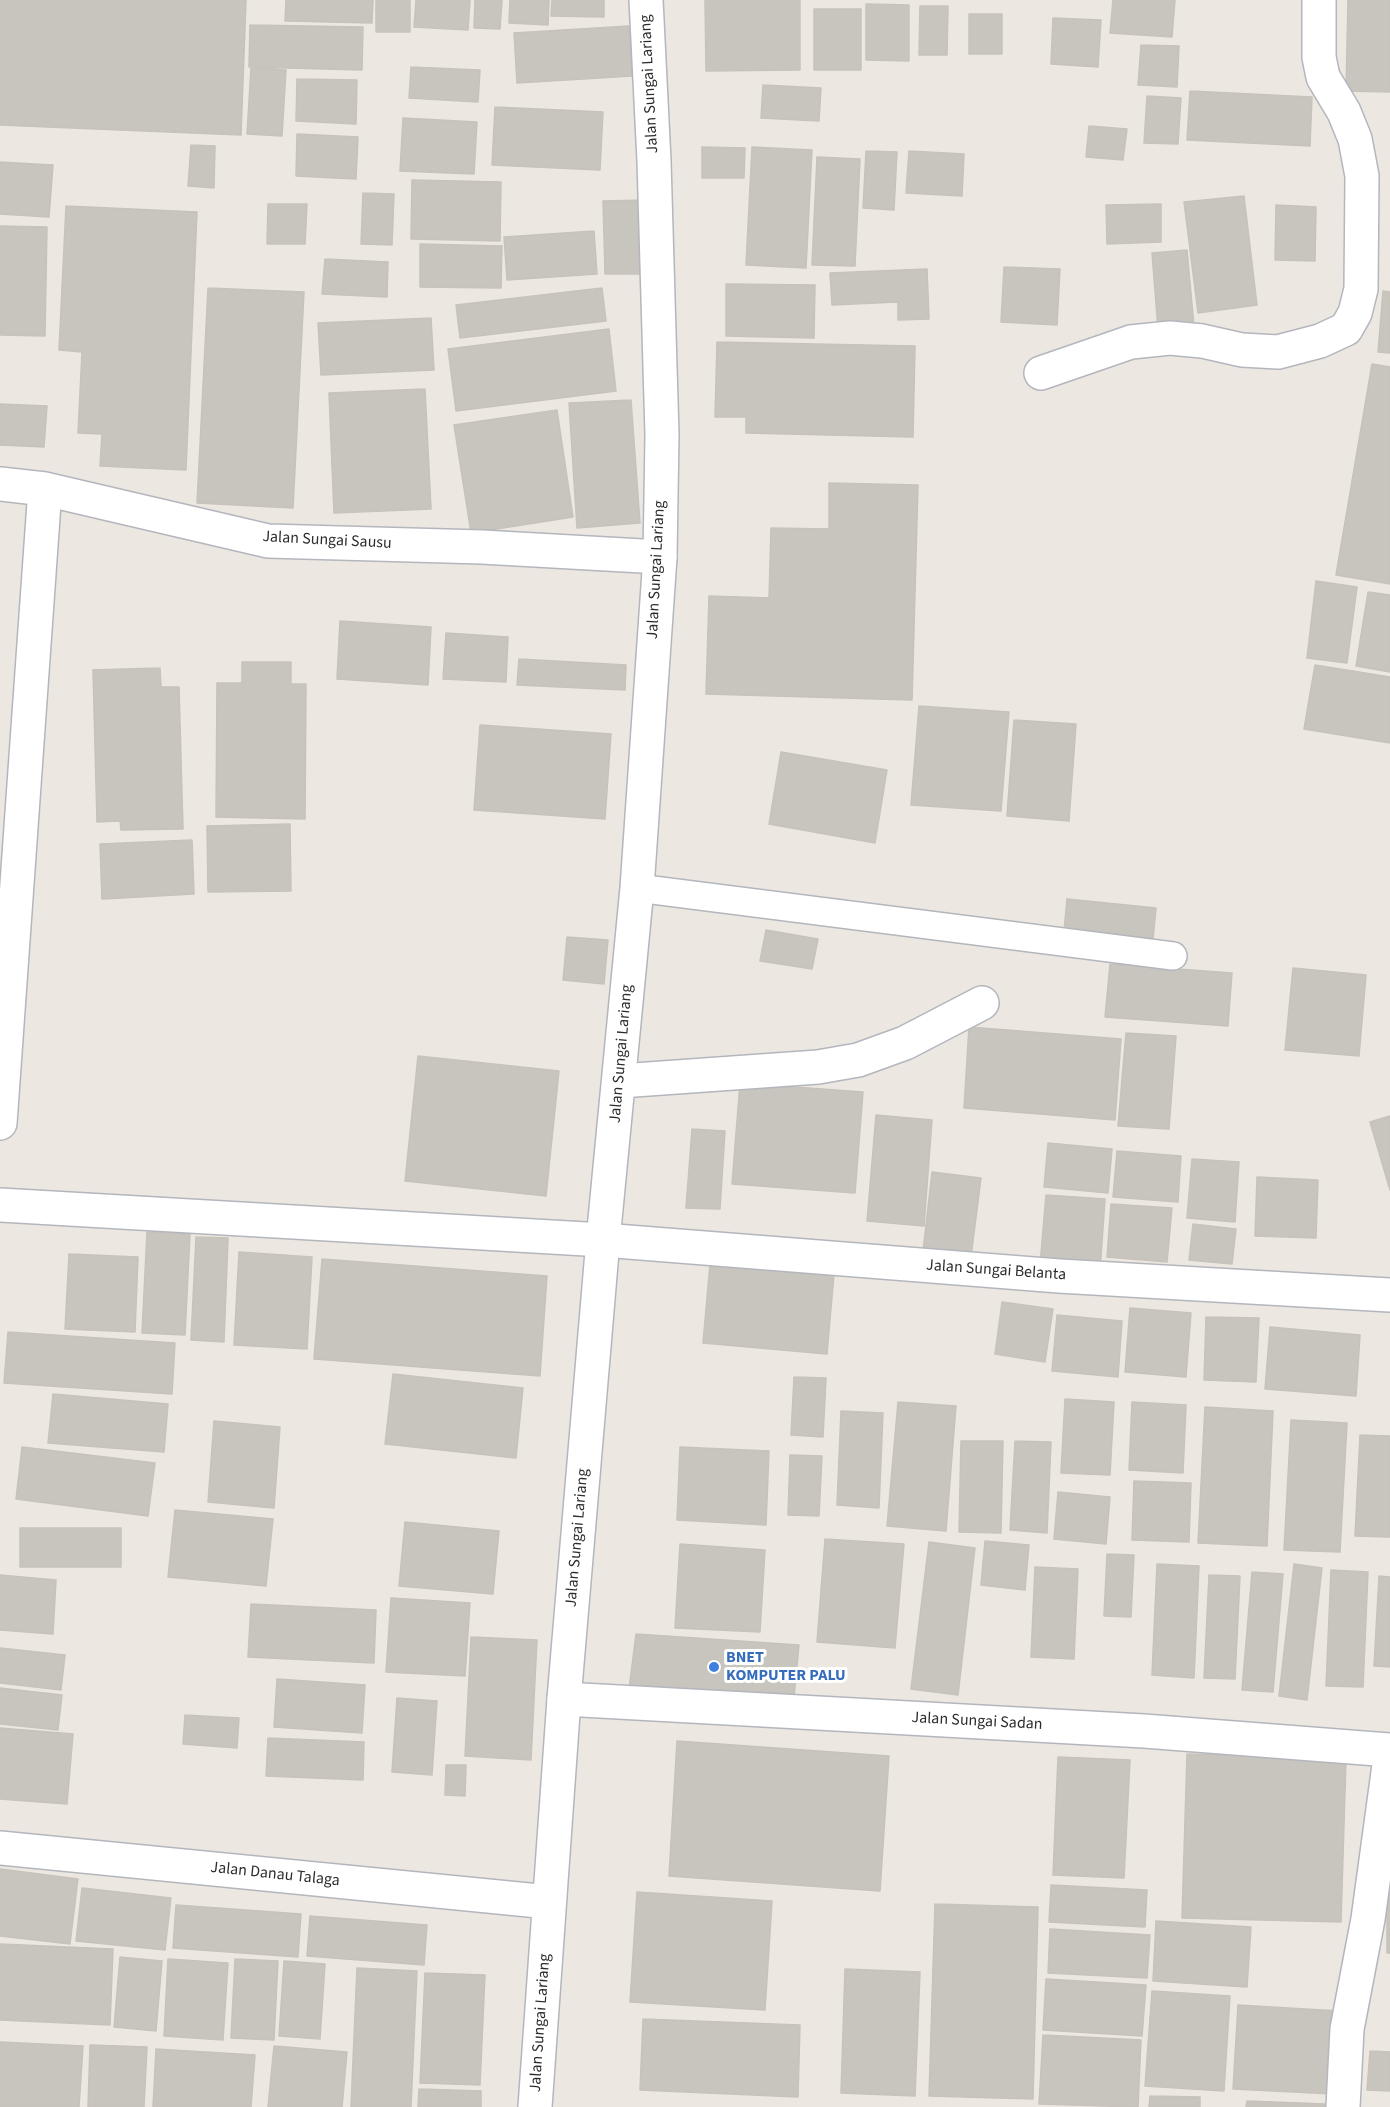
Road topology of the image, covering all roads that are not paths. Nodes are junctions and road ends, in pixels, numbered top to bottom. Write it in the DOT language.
graph roads {
  1 [pos="646,0"];
  2 [pos="1319,0"];
  3 [pos="1041,373"];
  4 [pos="0,484"];
  5 [pos="45,489"];
  6 [pos="660,557"];
  7 [pos="638,888"];
  8 [pos="1173,956"];
  9 [pos="982,1003"];
  10 [pos="620,1081"];
  11 [pos="0,1123"];
  12 [pos="0,1205"];
  13 [pos="603,1240"];
  14 [pos="1390,1295"];
  15 [pos="564,1699"];
  16 [pos="1390,1750"];
  17 [pos="1390,1758"];
  18 [pos="0,1848"];
  19 [pos="549,1902"];
  20 [pos="535,2107"];
  21 [pos="1343,2107"];
  1 -- 6 [label="street, Jalan Sungai Lariang"];
  2 -- 3 [label="street"];
  4 -- 5 [label="street, Jalan Sungai Sausu"];
  5 -- 6 [label="street, Jalan Sungai Sausu"];
  5 -- 11 [label="street"];
  6 -- 7 [label="street, Jalan Sungai Lariang"];
  7 -- 8 [label="lane"];
  7 -- 10 [label="street, Jalan Sungai Lariang"];
  9 -- 10 [label="street"];
  10 -- 13 [label="street, Jalan Sungai Lariang"];
  12 -- 13 [label="street, Jalan Sungai Belanta"];
  13 -- 14 [label="street, Jalan Sungai Belanta"];
  13 -- 15 [label="street, Jalan Sungai Lariang"];
  15 -- 16 [label="street, Jalan Sungai Sadan"];
  15 -- 19 [label="street, Jalan Sungai Lariang"];
  17 -- 21 [label="street"];
  18 -- 19 [label="street, Jalan Danau Talaga"];
  19 -- 20 [label="street, Jalan Sungai Lariang"];
}
